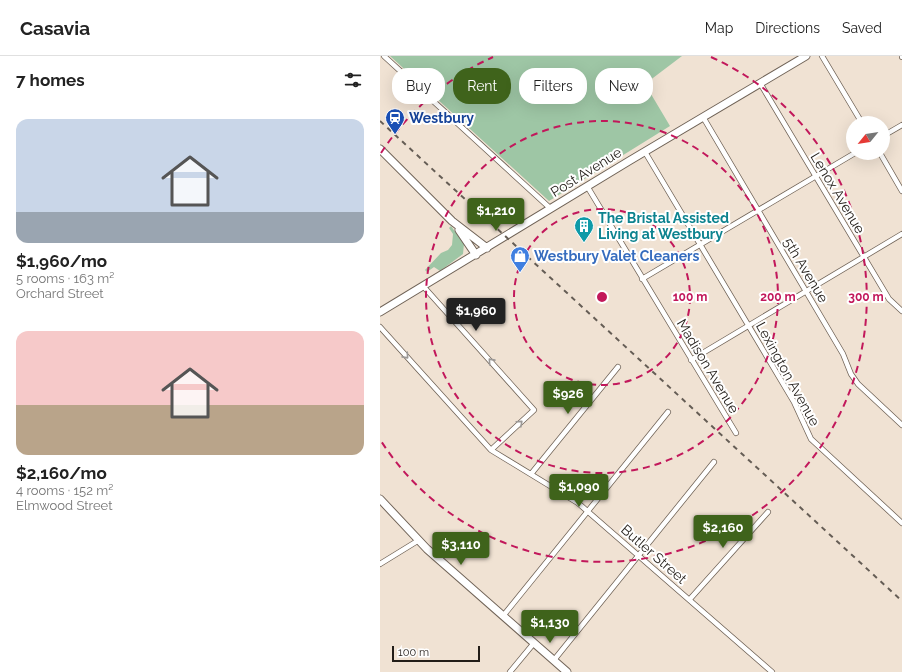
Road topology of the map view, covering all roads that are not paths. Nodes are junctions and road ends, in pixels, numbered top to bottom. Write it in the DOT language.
graph roads {
  1 [pos="384,56"];
  2 [pos="806,56"];
  3 [pos="822,56"];
  4 [pos="760,83"];
  5 [pos="858,116"];
  6 [pos="703,117"];
  7 [pos="902,125"];
  8 [pos="890,132"];
  9 [pos="380,149"];
  10 [pos="645,152"];
  11 [pos="846,159"];
  12 [pos="884,160"];
  13 [pos="816,177"];
  14 [pos="587,186"];
  15 [pos="902,191"];
  16 [pos="551,209"];
  17 [pos="758,211"];
  18 [pos="452,221"];
  19 [pos="902,234"];
  20 [pos="700,245"];
  21 [pos="487,248"];
  22 [pos="476,255"];
  23 [pos="863,257"];
  24 [pos="642,279"];
  25 [pos="423,286"];
  26 [pos="806,291"];
  27 [pos="380,312"];
  28 [pos="902,312"];
  29 [pos="748,326"];
  30 [pos="380,327"];
  31 [pos="691,360"];
  32 [pos="618,367"];
  33 [pos="668,412"];
  34 [pos="902,425"];
  35 [pos="736,433"];
  36 [pos="491,450"];
  37 [pos="714,462"];
  38 [pos="531,474"];
  39 [pos="380,499"];
  40 [pos="588,511"];
  41 [pos="768,512"];
  42 [pos="902,523"];
  43 [pos="419,540"];
  44 [pos="638,555"];
  45 [pos="380,563"];
  46 [pos="690,600"];
  47 [pos="503,616"];
  48 [pos="534,643"];
  49 [pos="554,660"];
  50 [pos="510,672"];
  51 [pos="567,672"];
  52 [pos="772,672"];
  1 -- 16 [label="street"];
  2 -- 4 [label="main road, Post Avenue"];
  3 -- 5 [label="street"];
  4 -- 6 [label="main road, Post Avenue"];
  4 -- 13 [label="street, Lenox Avenue"];
  6 -- 10 [label="main road, Post Avenue"];
  6 -- 17 [label="street, 5th Avenue"];
  7 -- 8 [label="street"];
  9 -- 18 [label="main road"];
  10 -- 14 [label="main road, Post Avenue"];
  10 -- 20 [label="street, Lexington Avenue"];
  11 -- 13 [label="street"];
  12 -- 15 [label="street"];
  13 -- 17 [label="street"];
  13 -- 23 [label="street, Lenox Avenue"];
  14 -- 16 [label="main road, Post Avenue"];
  14 -- 24 [label="street, Madison Avenue"];
  16 -- 21 [label="main road, Post Avenue"];
  17 -- 20 [label="street"];
  17 -- 26 [label="street, 5th Avenue"];
  18 -- 21 [label="main road"];
  18 -- 22 [label="main road"];
  19 -- 23 [label="street"];
  20 -- 24 [label="street"];
  20 -- 29 [label="street, Lexington Avenue"];
  21 -- 22 [label="main road, Post Avenue"];
  22 -- 25 [label="main road, Post Avenue"];
  23 -- 26 [label="street"];
  23 -- 28 [label="street, Lenox Avenue"];
  24 -- 31 [label="street, Madison Avenue"];
  25 -- 27 [label="main road, Post Avenue"];
  36 -- 25 [label="street, one-way"];
  26 -- 29 [label="street"];
  26 -- 34 [label="street, 5th Avenue"];
  29 -- 31 [label="street"];
  29 -- 42 [label="street, Lexington Avenue"];
  30 -- 36 [label="street, Butler Street, one-way"];
  31 -- 35 [label="street, Madison Avenue"];
  32 -- 38 [label="street"];
  33 -- 40 [label="street"];
  36 -- 38 [label="street, Butler Street"];
  37 -- 44 [label="street"];
  38 -- 40 [label="street, Butler Street"];
  39 -- 43 [label="main road"];
  40 -- 44 [label="street, Butler Street"];
  40 -- 47 [label="street"];
  41 -- 46 [label="street"];
  43 -- 45 [label="street"];
  43 -- 47 [label="main road"];
  44 -- 46 [label="street, Butler Street"];
  44 -- 49 [label="street"];
  46 -- 52 [label="street, Butler Street"];
  47 -- 48 [label="main road"];
  48 -- 49 [label="main road"];
  48 -- 50 [label="street"];
  49 -- 51 [label="main road"];
}
